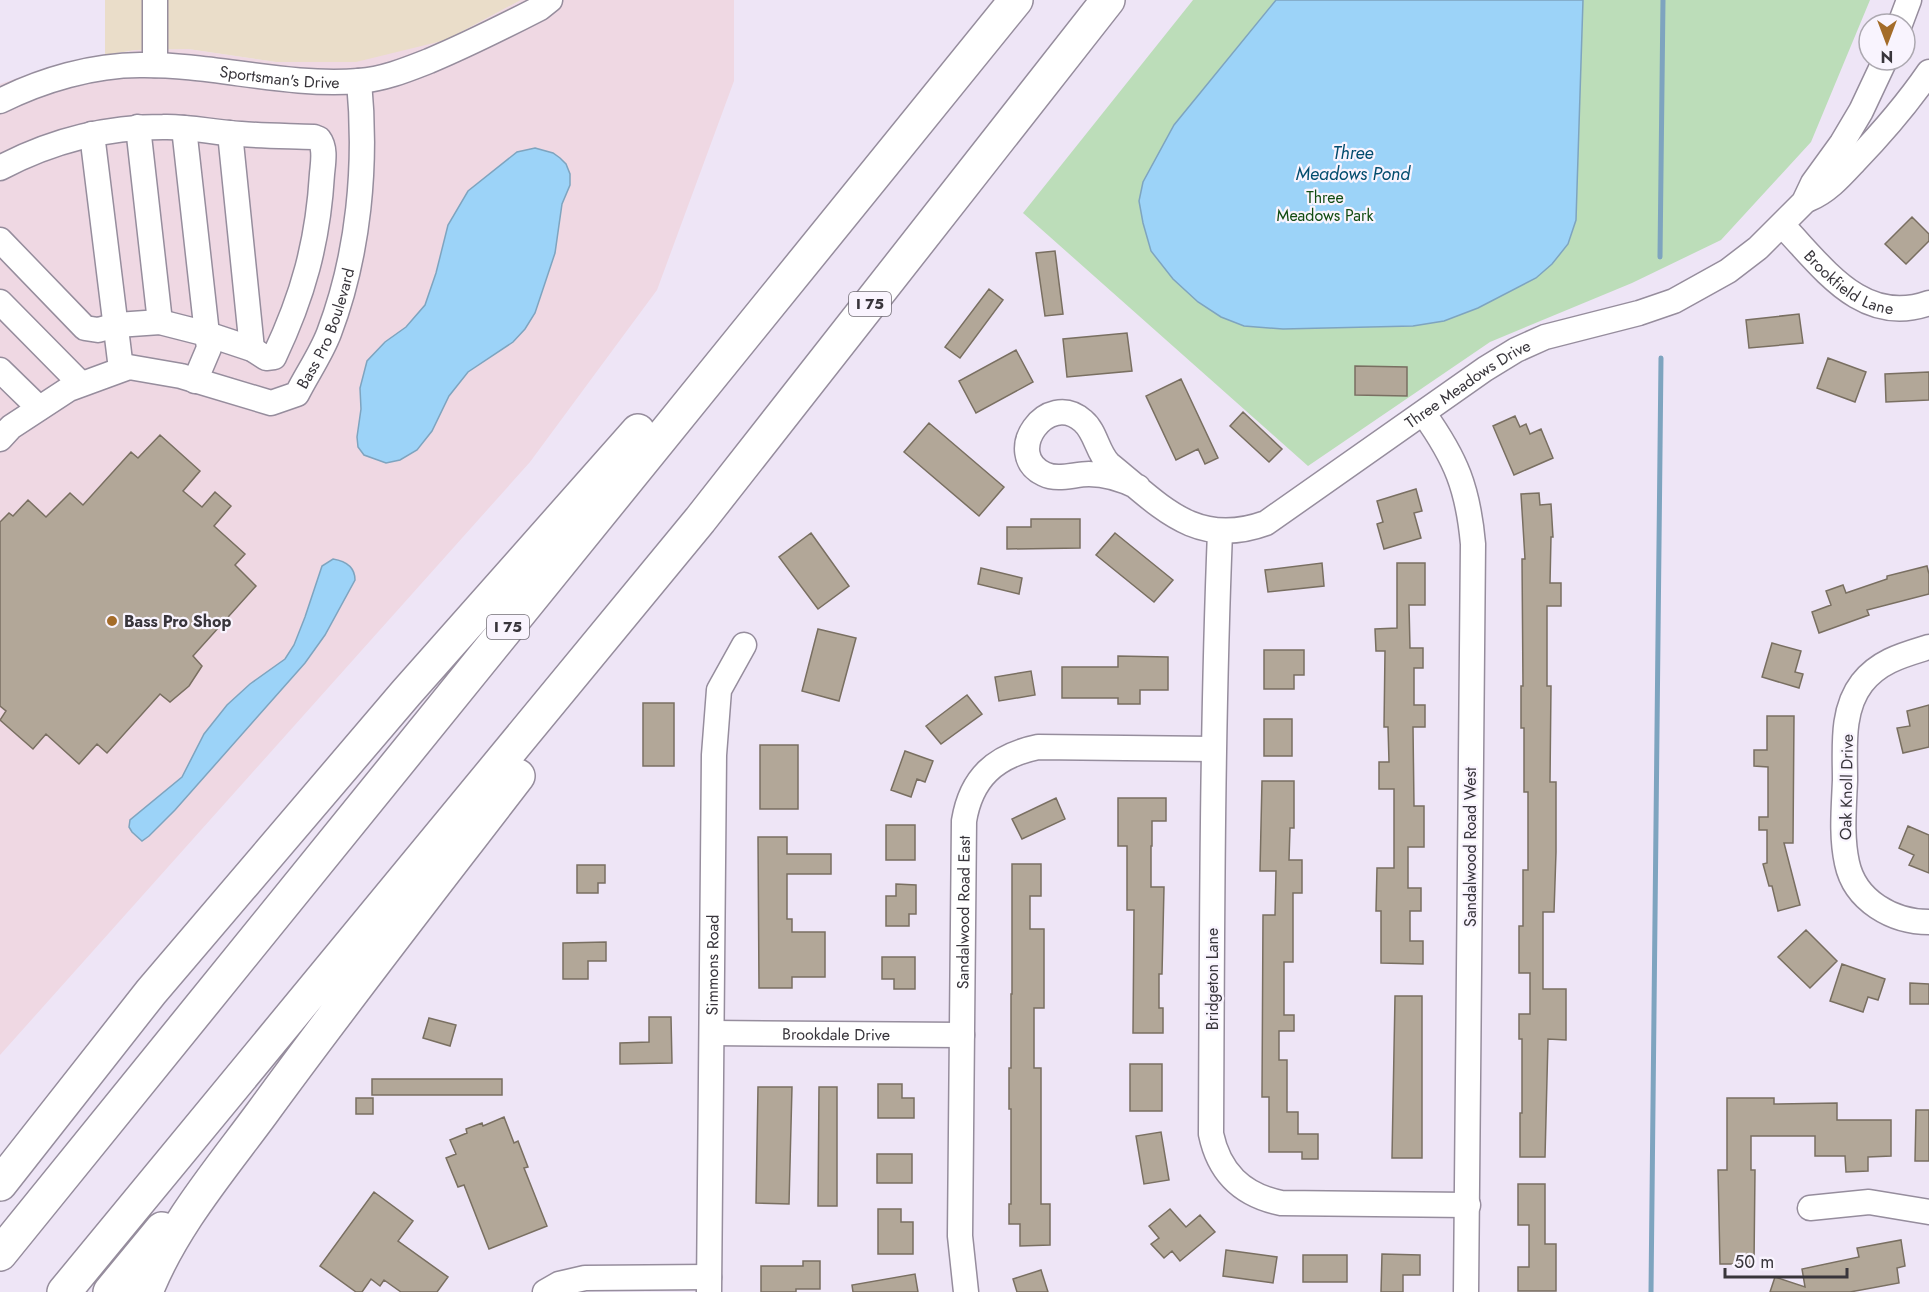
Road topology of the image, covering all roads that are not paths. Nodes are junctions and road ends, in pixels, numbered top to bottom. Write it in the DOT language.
graph roads {
  1 [pos="155,0"];
  2 [pos="550,0"];
  3 [pos="1016,0"];
  4 [pos="1108,0"];
  5 [pos="155,65"];
  6 [pos="1879,72"];
  7 [pos="1929,72"];
  8 [pos="359,81"];
  9 [pos="0,101"];
  10 [pos="138,128"];
  11 [pos="184,128"];
  12 [pos="230,133"];
  13 [pos="92,134"];
  14 [pos="0,168"];
  15 [pos="1804,202"];
  16 [pos="1782,225"];
  17 [pos="0,240"];
  18 [pos="806,257"];
  19 [pos="0,302"];
  20 [pos="1929,303"];
  21 [pos="160,322"];
  22 [pos="117,325"];
  23 [pos="207,334"];
  24 [pos="252,349"];
  25 [pos="121,369"];
  26 [pos="1,373"];
  27 [pos="195,381"];
  28 [pos="81,384"];
  29 [pos="39,408"];
  30 [pos="1424,414"];
  31 [pos="0,440"];
  32 [pos="1138,487"];
  33 [pos="700,520"];
  34 [pos="1220,532"];
  35 [pos="744,645"];
  36 [pos="1929,647"];
  37 [pos="1213,749"];
  38 [pos="1929,922"];
  39 [pos="712,1033"];
  40 [pos="962,1035"];
  41 [pos="285,1080"];
  42 [pos="0,1184"];
  43 [pos="1468,1205"];
  44 [pos="1810,1208"];
  45 [pos="1929,1212"];
  46 [pos="0,1254"];
  47 [pos="709,1284"];
  48 [pos="657,1285"];
  49 [pos="64,1292"];
  50 [pos="110,1292"];
  51 [pos="146,1292"];
  52 [pos="545,1292"];
  53 [pos="966,1292"];
  54 [pos="1466,1292"];
  1 -- 5 [label="street"];
  2 -- 8 [label="street, Sportsman's Drive"];
  3 -- 18 [label="highway, I 75"];
  4 -- 33 [label="highway, I 75"];
  5 -- 8 [label="street, Sportsman's Drive"];
  5 -- 9 [label="street, Sportsman's Drive"];
  6 -- 15 [label="street, Three Meadows Drive"];
  7 -- 15 [label="street, Three Meadows Drive"];
  8 -- 27 [label="street, Bass Pro Boulevard"];
  10 -- 11 [label="street"];
  10 -- 13 [label="street"];
  10 -- 21 [label="street"];
  11 -- 12 [label="street"];
  11 -- 23 [label="street"];
  12 -- 24 [label="street"];
  12 -- 24 [label="street"];
  13 -- 14 [label="street"];
  13 -- 22 [label="street"];
  15 -- 16 [label="street, Three Meadows Drive"];
  16 -- 20 [label="street, Brookfield Lane"];
  16 -- 30 [label="street, Three Meadows Drive"];
  17 -- 22 [label="street"];
  18 -- 42 [label="highway"];
  18 -- 46 [label="highway, I 75"];
  19 -- 28 [label="street"];
  21 -- 22 [label="street"];
  21 -- 23 [label="street"];
  22 -- 25 [label="street"];
  23 -- 24 [label="street"];
  23 -- 27 [label="street"];
  25 -- 27 [label="street, Bass Pro Boulevard"];
  25 -- 28 [label="street, Bass Pro Boulevard"];
  26 -- 29 [label="street"];
  28 -- 29 [label="street, Bass Pro Boulevard"];
  29 -- 31 [label="street, Bass Pro Boulevard"];
  30 -- 34 [label="street, Three Meadows Drive"];
  30 -- 43 [label="street, Sandalwood Road West"];
  32 -- 34 [label="street, Three Meadows Drive"];
  33 -- 41 [label="highway"];
  33 -- 49 [label="highway, I 75"];
  34 -- 37 [label="street, Bridgeton Lane"];
  35 -- 39 [label="street, Simmons Road"];
  36 -- 38 [label="street, Oak Knoll Drive"];
  37 -- 40 [label="street, Sandalwood Road East"];
  37 -- 43 [label="street, Bridgeton Lane"];
  39 -- 40 [label="street, Brookdale Drive"];
  39 -- 47 [label="street, Simmons Road"];
  40 -- 53 [label="street, Sandalwood Road East"];
  41 -- 50 [label="highway"];
  41 -- 51 [label="highway"];
  43 -- 54 [label="street, Sandalwood Road West"];
  44 -- 45 [label="street"];
  47 -- 48 [label="street"];
  48 -- 52 [label="street"];
}
